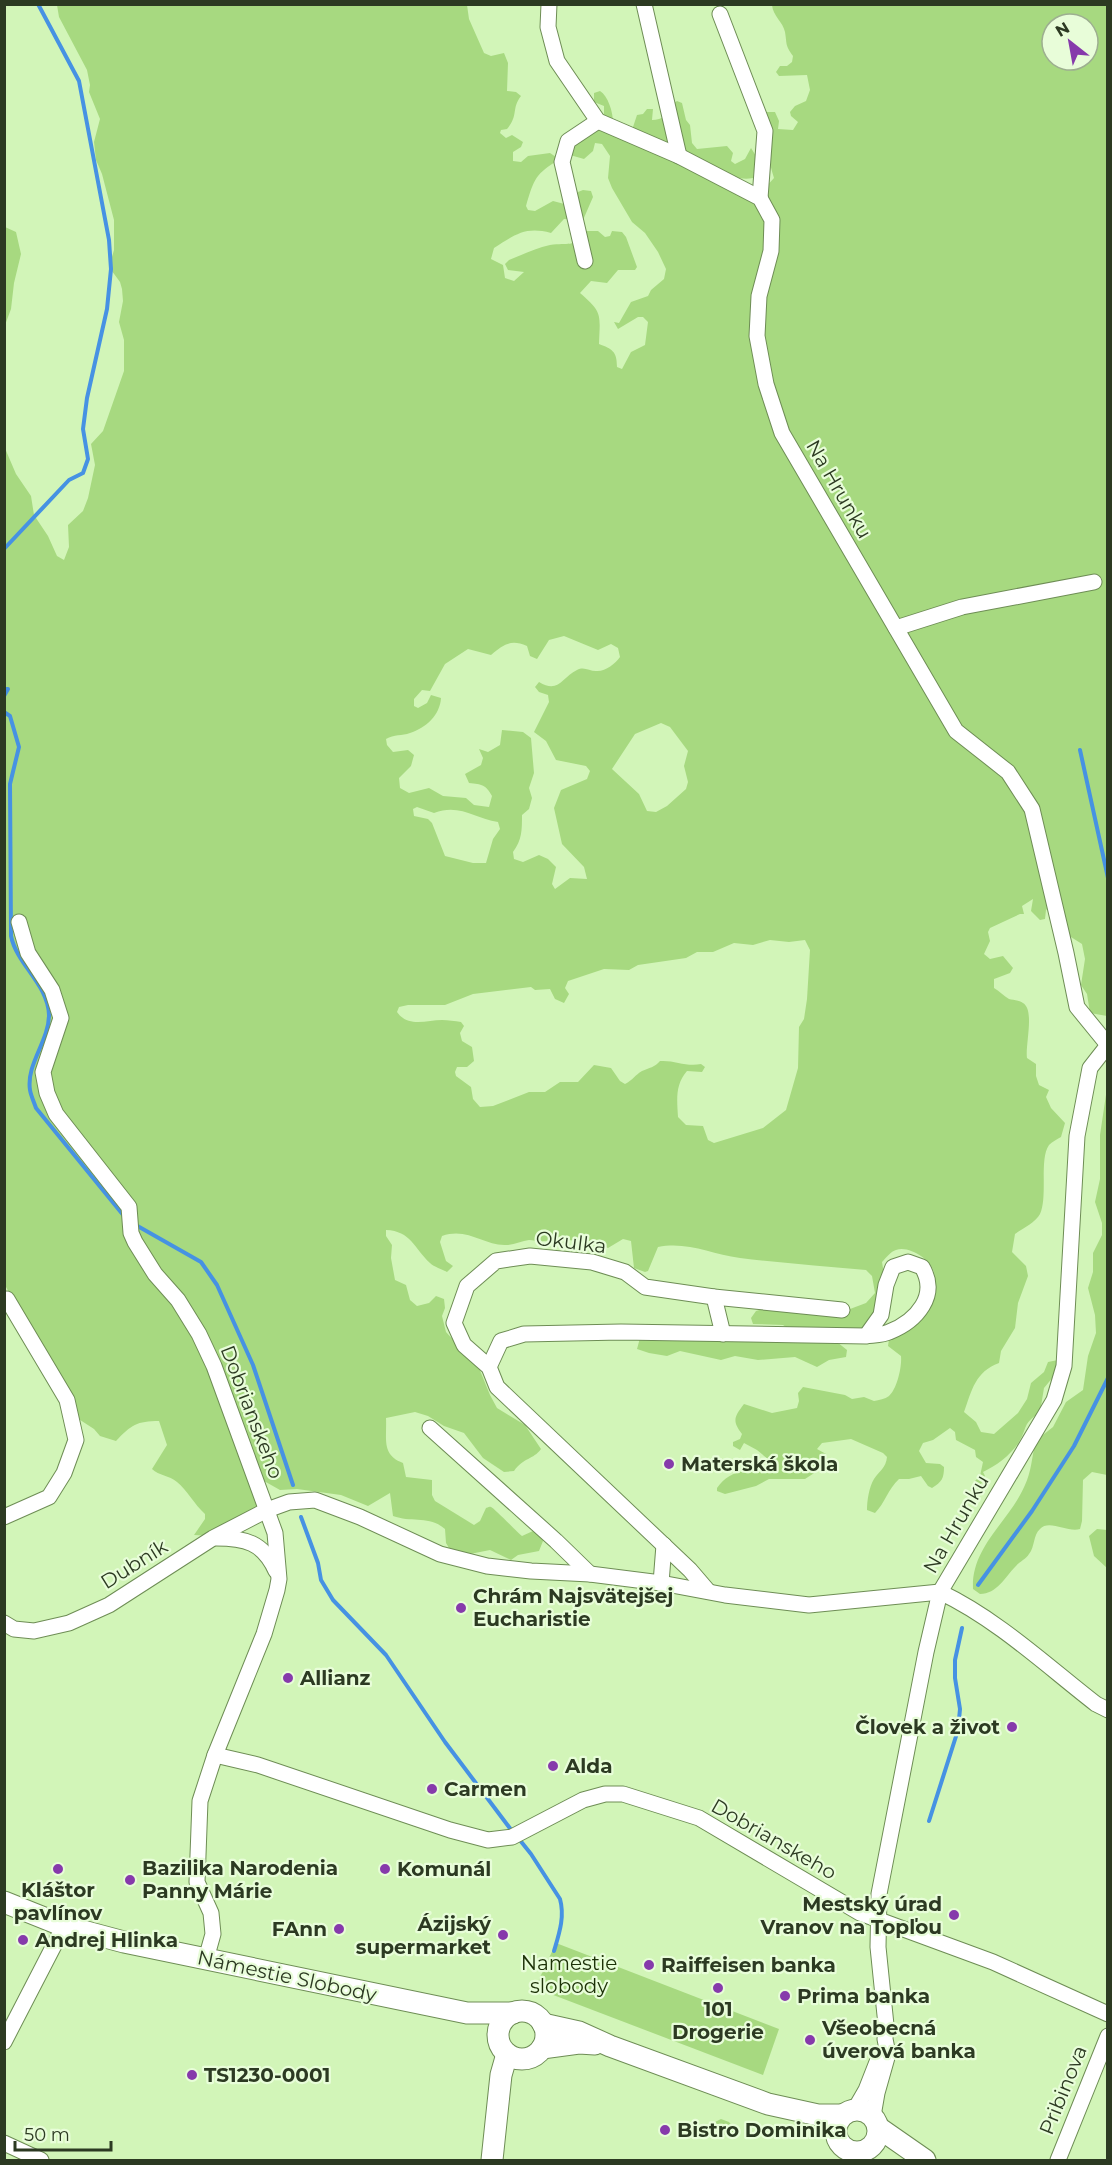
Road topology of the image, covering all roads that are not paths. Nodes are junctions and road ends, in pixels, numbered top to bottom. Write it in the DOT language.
graph roads {
  1 [pos="549,4"];
  2 [pos="644,4"];
  3 [pos="720,14"];
  4 [pos="598,121"];
  5 [pos="679,156"];
  6 [pos="760,198"];
  7 [pos="585,261"];
  8 [pos="1094,582"];
  9 [pos="896,628"];
  10 [pos="19,922"];
  11 [pos="1107,1045"];
  12 [pos="714,1297"];
  13 [pos="7,1299"];
  14 [pos="842,1310"];
  15 [pos="723,1334"];
  16 [pos="866,1336"];
  17 [pos="489,1367"];
  18 [pos="430,1428"];
  19 [pos="267,1509"];
  20 [pos="4,1518"];
  21 [pos="213,1538"];
  22 [pos="556,1541"];
  23 [pos="664,1545"];
  24 [pos="550,1571"];
  25 [pos="590,1574"];
  26 [pos="279,1579"];
  27 [pos="661,1583"];
  28 [pos="708,1591"];
  29 [pos="940,1592"];
  30 [pos="8,1627"];
  31 [pos="1107,1710"];
  32 [pos="215,1755"];
  33 [pos="4,1902"];
  34 [pos="878,1921"];
  35 [pos="64,1926"];
  36 [pos="206,1959"];
  37 [pos="467,2013"];
  38 [pos="513,2013"];
  39 [pos="1107,2014"];
  40 [pos="543,2024"];
  41 [pos="1107,2036"];
  42 [pos="4,2042"];
  43 [pos="503,2045"];
  44 [pos="610,2046"];
  45 [pos="536,2053"];
  46 [pos="500,2097"];
  47 [pos="768,2104"];
  48 [pos="864,2123"];
  49 [pos="839,2142"];
  50 [pos="4,2143"];
  51 [pos="41,2160"];
  52 [pos="492,2160"];
  53 [pos="925,2160"];
  54 [pos="1058,2160"];
  1 -- 4 [label="street"];
  2 -- 5 [label="street"];
  3 -- 6 [label="street"];
  4 -- 5 [label="street"];
  4 -- 7 [label="street"];
  5 -- 6 [label="street"];
  6 -- 9 [label="street, Na Hrunku"];
  8 -- 9 [label="street"];
  9 -- 11 [label="street, Na Hrunku"];
  10 -- 19 [label="street, Dobrianskeho"];
  11 -- 29 [label="street, Na Hrunku"];
  12 -- 14 [label="street, Okulka"];
  12 -- 15 [label="street"];
  12 -- 17 [label="street, Okulka"];
  13 -- 20 [label="street"];
  15 -- 16 [label="street"];
  15 -- 17 [label="street"];
  16 -- 16 [label="street"];
  17 -- 23 [label="street, Okulka"];
  18 -- 22 [label="street"];
  19 -- 21 [label="street, Dubník"];
  19 -- 24 [label="street"];
  19 -- 26 [label="street, Dobrianskeho"];
  21 -- 26 [label="street"];
  21 -- 30 [label="street, Dubník"];
  22 -- 24 [label="street"];
  22 -- 25 [label="street"];
  23 -- 27 [label="street"];
  23 -- 28 [label="street, Okulka"];
  24 -- 25 [label="street"];
  25 -- 27 [label="street"];
  26 -- 32 [label="street, Dobrianskeho"];
  27 -- 28 [label="street"];
  28 -- 29 [label="street"];
  29 -- 31 [label="street"];
  29 -- 34 [label="street, Na Hrunku"];
  32 -- 34 [label="street, Dobrianskeho"];
  32 -- 36 [label="street, Dobrianskeho"];
  33 -- 35 [label="street, Námestie Slobody"];
  34 -- 39 [label="street, Dobrianskeho"];
  34 -- 48 [label="street, Na Hrunku"];
  35 -- 36 [label="street, Námestie Slobody"];
  35 -- 42 [label="street"];
  36 -- 37 [label="street, Námestie Slobody"];
  37 -- 38 [label="street, Námestie Slobody"];
  37 -- 43 [label="street"];
  38 -- 40 [label="street"];
  38 -- 43 [label="street"];
  40 -- 44 [label="street"];
  40 -- 45 [label="street"];
  41 -- 54 [label="street, Pribinova"];
  43 -- 45 [label="street"];
  43 -- 46 [label="street"];
  44 -- 45 [label="street"];
  44 -- 47 [label="street"];
  45 -- 46 [label="street"];
  46 -- 52 [label="street"];
  47 -- 48 [label="street"];
  47 -- 49 [label="street"];
  48 -- 49 [label="street"];
  48 -- 49 [label="street"];
  48 -- 53 [label="street"];
  50 -- 51 [label="street"];
}
